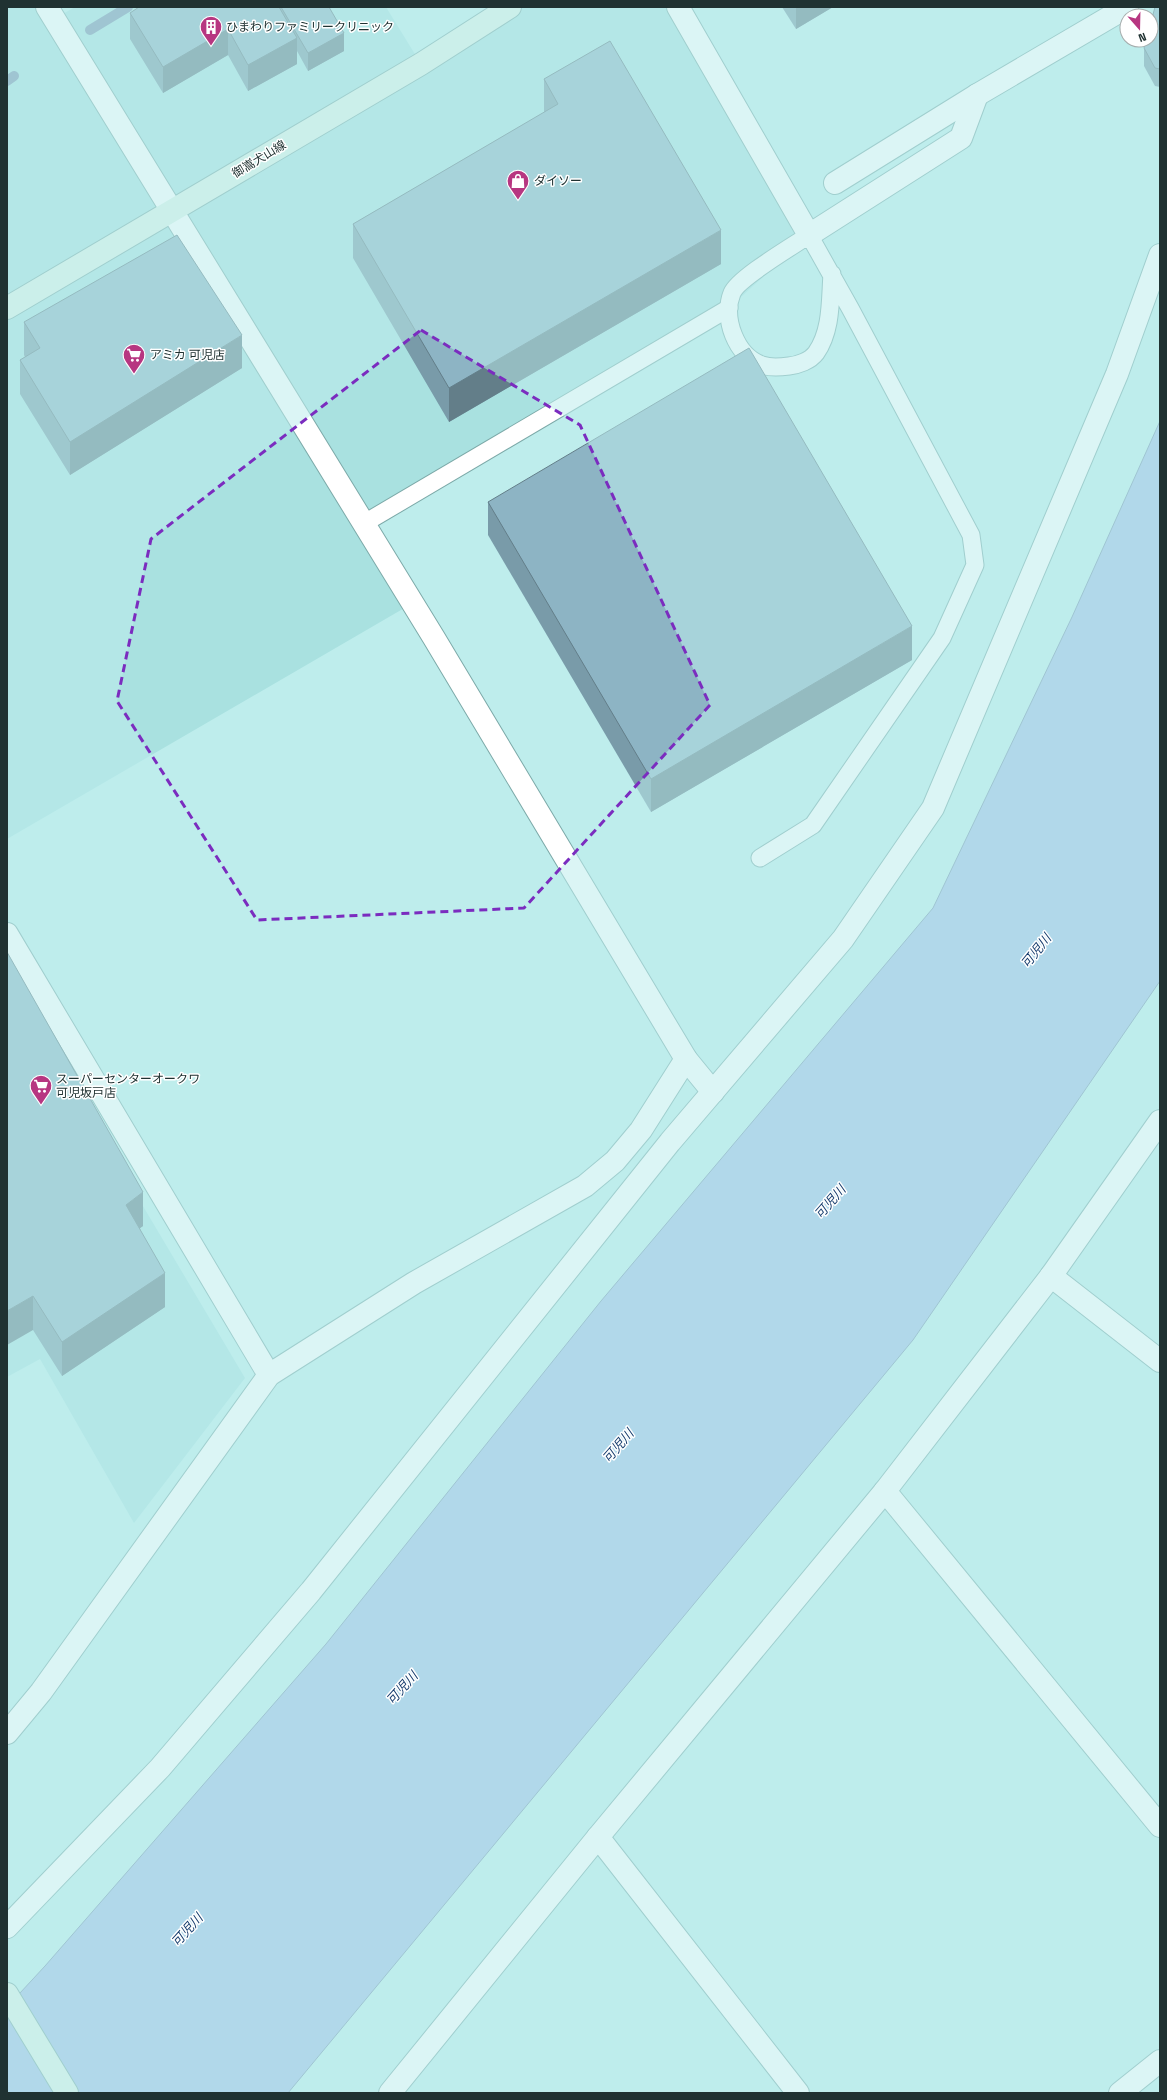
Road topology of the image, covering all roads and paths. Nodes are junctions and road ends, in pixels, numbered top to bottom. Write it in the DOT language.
graph roads {
  1 [pos="46,7"];
  2 [pos="510,7"];
  3 [pos="678,7"];
  4 [pos="1127,7"];
  5 [pos="977,95"];
  6 [pos="835,183"];
  7 [pos="172,210"];
  8 [pos="809,235"];
  9 [pos="1160,255"];
  10 [pos="832,274"];
  11 [pos="7,308"];
  12 [pos="729,308"];
  13 [pos="363,524"];
  14 [pos="760,858"];
  15 [pos="7,934"];
  16 [pos="686,1059"];
  17 [pos="713,1092"];
  18 [pos="1160,1121"];
  19 [pos="1051,1276"];
  20 [pos="1160,1361"];
  21 [pos="269,1375"];
  22 [pos="886,1491"];
  23 [pos="7,1733"];
  24 [pos="1160,1826"];
  25 [pos="598,1837"];
  26 [pos="7,1927"];
  27 [pos="7,1994"];
  28 [pos="1160,2061"];
  29 [pos="67,2093"];
  30 [pos="390,2093"];
  31 [pos="798,2093"];
  32 [pos="1120,2093"];
  1 -- 7 [label="street"];
  2 -- 7 [label="main road, 御嵩犬山線"];
  3 -- 8 [label="street"];
  4 -- 5 [label="street"];
  5 -- 6 [label="street"];
  5 -- 8 [label="street"];
  7 -- 11 [label="main road, 御嵩犬山線"];
  7 -- 13 [label="street"];
  8 -- 10 [label="lane"];
  8 -- 12 [label="lane"];
  9 -- 17 [label="street"];
  10 -- 12 [label="lane"];
  10 -- 14 [label="lane"];
  12 -- 13 [label="lane"];
  13 -- 16 [label="street"];
  15 -- 21 [label="street"];
  16 -- 17 [label="street"];
  16 -- 21 [label="street"];
  17 -- 26 [label="street"];
  18 -- 19 [label="street"];
  19 -- 20 [label="street"];
  19 -- 22 [label="street"];
  21 -- 23 [label="street"];
  22 -- 24 [label="street"];
  22 -- 25 [label="street"];
  25 -- 30 [label="street"];
  25 -- 31 [label="street"];
  27 -- 29 [label="main road"];
  28 -- 32 [label="street"];
}
